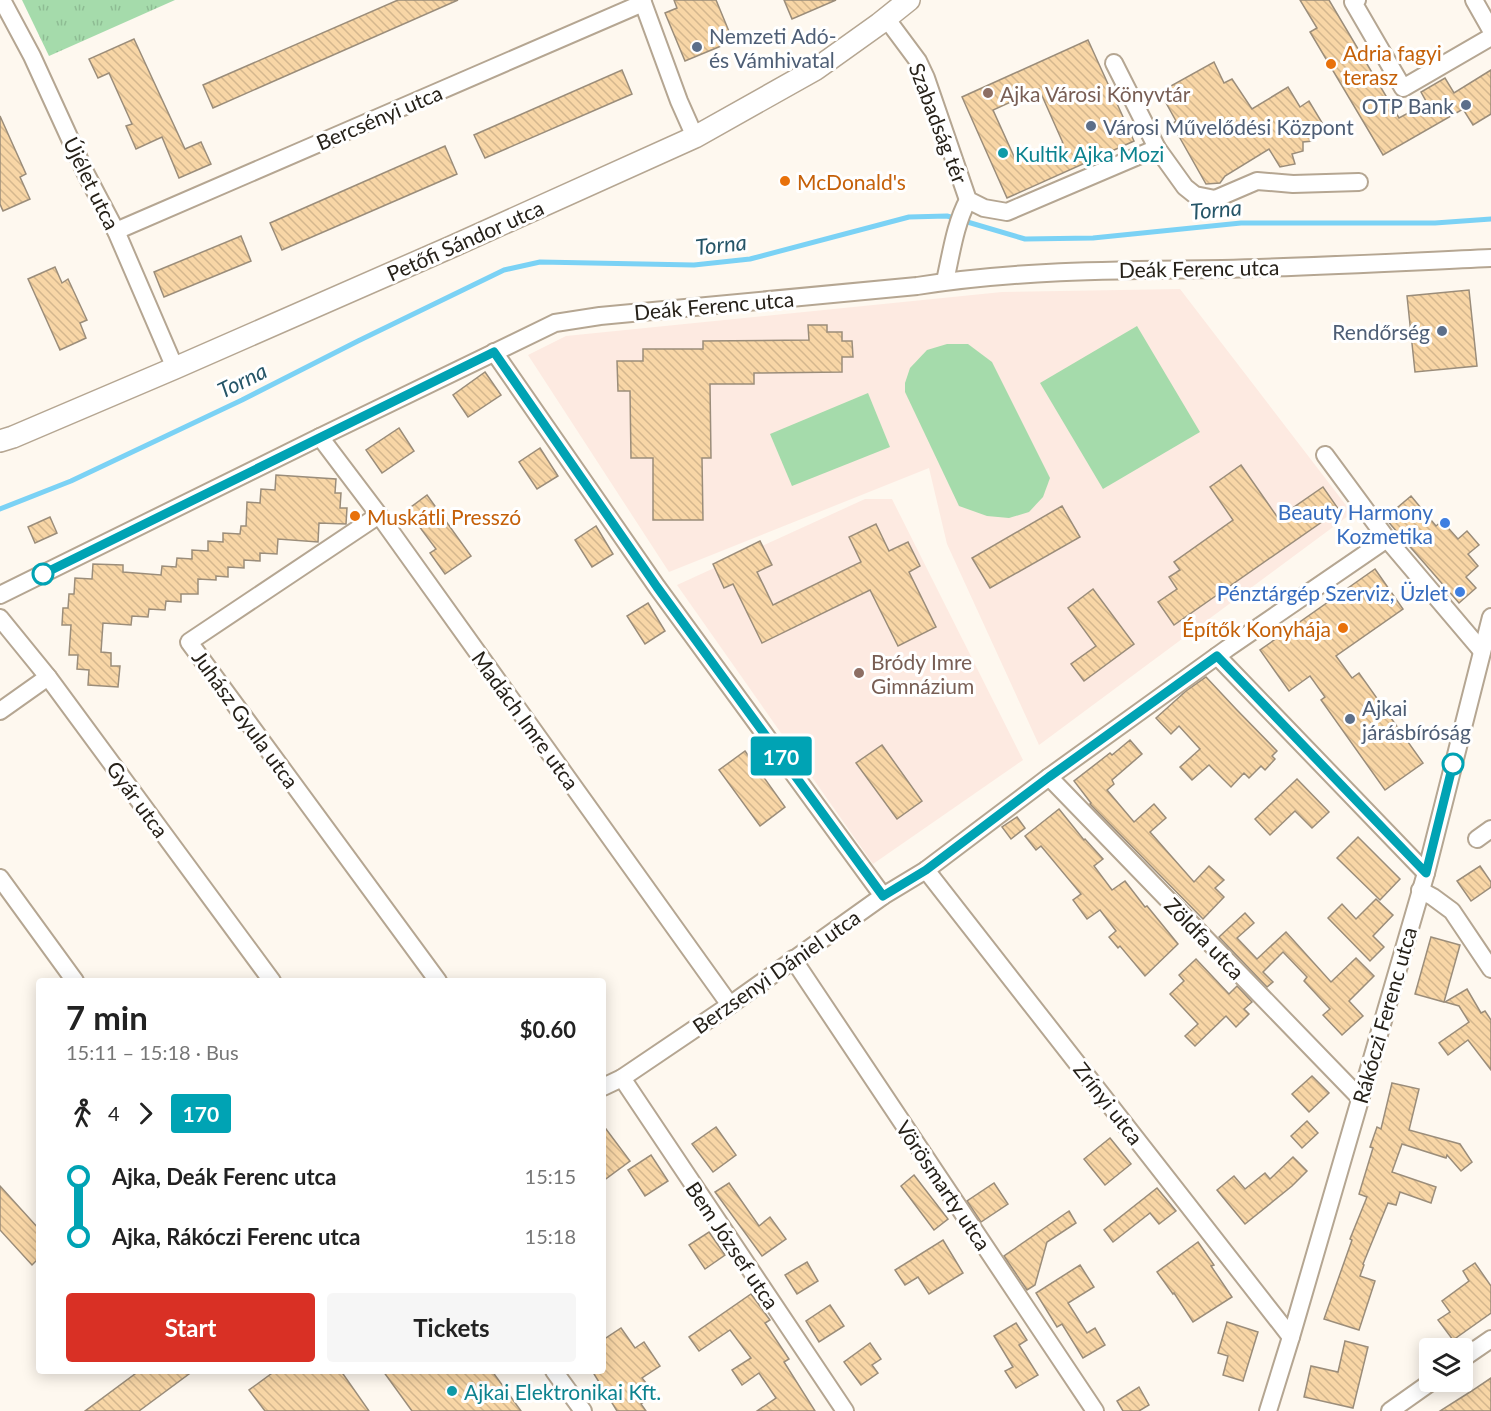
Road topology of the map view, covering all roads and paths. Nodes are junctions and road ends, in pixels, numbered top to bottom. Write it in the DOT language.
graph roads {
  1 [pos="2,0"];
  2 [pos="909,0"];
  3 [pos="1357,0"];
  4 [pos="1474,0"];
  5 [pos="642,1"];
  6 [pos="886,18"];
  7 [pos="1491,30"];
  8 [pos="1491,36"];
  9 [pos="1114,63"];
  10 [pos="695,137"];
  11 [pos="1157,148"];
  12 [pos="1359,182"];
  13 [pos="966,203"];
  14 [pos="116,231"];
  15 [pos="1491,258"];
  16 [pos="945,281"];
  17 [pos="494,352"];
  18 [pos="175,368"];
  19 [pos="320,437"];
  20 [pos="0,441"];
  21 [pos="1325,455"];
  22 [pos="379,515"];
  23 [pos="1388,539"];
  24 [pos="0,595"];
  25 [pos="1491,617"];
  26 [pos="0,618"];
  27 [pos="1217,656"];
  28 [pos="1484,659"];
  29 [pos="48,677"];
  30 [pos="0,711"];
  31 [pos="1049,777"];
  32 [pos="1491,829"];
  33 [pos="1477,839"];
  34 [pos="926,870"];
  35 [pos="1426,873"];
  36 [pos="0,878"];
  37 [pos="1420,891"];
  38 [pos="883,896"];
  39 [pos="794,959"];
  40 [pos="1491,969"];
  41 [pos="73,978"];
  42 [pos="270,978"];
  43 [pos="436,978"];
  44 [pos="730,1005"];
  45 [pos="622,1078"];
  46 [pos="606,1086"];
  47 [pos="1360,1099"];
  48 [pos="1291,1337"];
  49 [pos="1491,1339"];
  50 [pos="1473,1351"];
  51 [pos="556,1374"];
  52 [pos="1419,1390"];
  53 [pos="583,1411"];
  54 [pos="845,1411"];
  55 [pos="1095,1411"];
  56 [pos="1268,1411"];
  57 [pos="1390,1411"];
  1 -- 14 [label="street, Újélet utca"];
  2 -- 6 [label="main road, Petőfi Sándor utca"];
  3 -- 8 [label="street"];
  4 -- 7 [label="street"];
  5 -- 10 [label="street"];
  5 -- 14 [label="street, Bercsényi utca"];
  6 -- 10 [label="main road, Petőfi Sándor utca"];
  6 -- 13 [label="street, Szabadság tér"];
  9 -- 11 [label="street"];
  10 -- 18 [label="main road, Petőfi Sándor utca"];
  11 -- 12 [label="street"];
  11 -- 13 [label="street, Szabadság tér"];
  13 -- 16 [label="street, Szabadság tér"];
  14 -- 18 [label="street, Újélet utca"];
  15 -- 16 [label="street, Deák Ferenc utca"];
  16 -- 17 [label="street, Deák Ferenc utca"];
  17 -- 19 [label="street, Deák Ferenc utca"];
  17 -- 38 [label="street"];
  18 -- 20 [label="main road, Petőfi Sándor utca"];
  19 -- 22 [label="street, Madách Imre utca"];
  19 -- 24 [label="street, Deák Ferenc utca"];
  21 -- 23 [label="street"];
  22 -- 43 [label="street, Juhász Gyula utca"];
  22 -- 44 [label="street, Madách Imre utca"];
  23 -- 27 [label="street, Berzsenyi Dániel utca"];
  23 -- 28 [label="street"];
  25 -- 28 [label="street, Rákóczi Ferenc utca"];
  26 -- 29 [label="street, Gyár utca"];
  27 -- 31 [label="street, Berzsenyi Dániel utca"];
  27 -- 35 [label="street"];
  28 -- 35 [label="street, Rákóczi Ferenc utca"];
  29 -- 30 [label="street"];
  29 -- 42 [label="street, Gyár utca"];
  31 -- 34 [label="street, Berzsenyi Dániel utca"];
  31 -- 47 [label="street, Zöldfa utca"];
  32 -- 33 [label="street"];
  34 -- 38 [label="street, Berzsenyi Dániel utca"];
  34 -- 48 [label="street, Zrínyi utca"];
  35 -- 37 [label="street, Rákóczi Ferenc utca"];
  36 -- 41 [label="street"];
  37 -- 40 [label="street"];
  37 -- 47 [label="street, Rákóczi Ferenc utca"];
  38 -- 39 [label="street, Berzsenyi Dániel utca"];
  39 -- 44 [label="street, Berzsenyi Dániel utca"];
  39 -- 55 [label="street, Vörösmarty utca"];
  44 -- 45 [label="street, Berzsenyi Dániel utca"];
  45 -- 46 [label="street, Berzsenyi Dániel utca"];
  45 -- 54 [label="street, Bem József utca"];
  47 -- 48 [label="street, Rákóczi Ferenc utca"];
  48 -- 56 [label="street, Rákóczi Ferenc utca"];
  49 -- 50 [label="street"];
  51 -- 53 [label="street"];
  52 -- 57 [label="street"];
}
